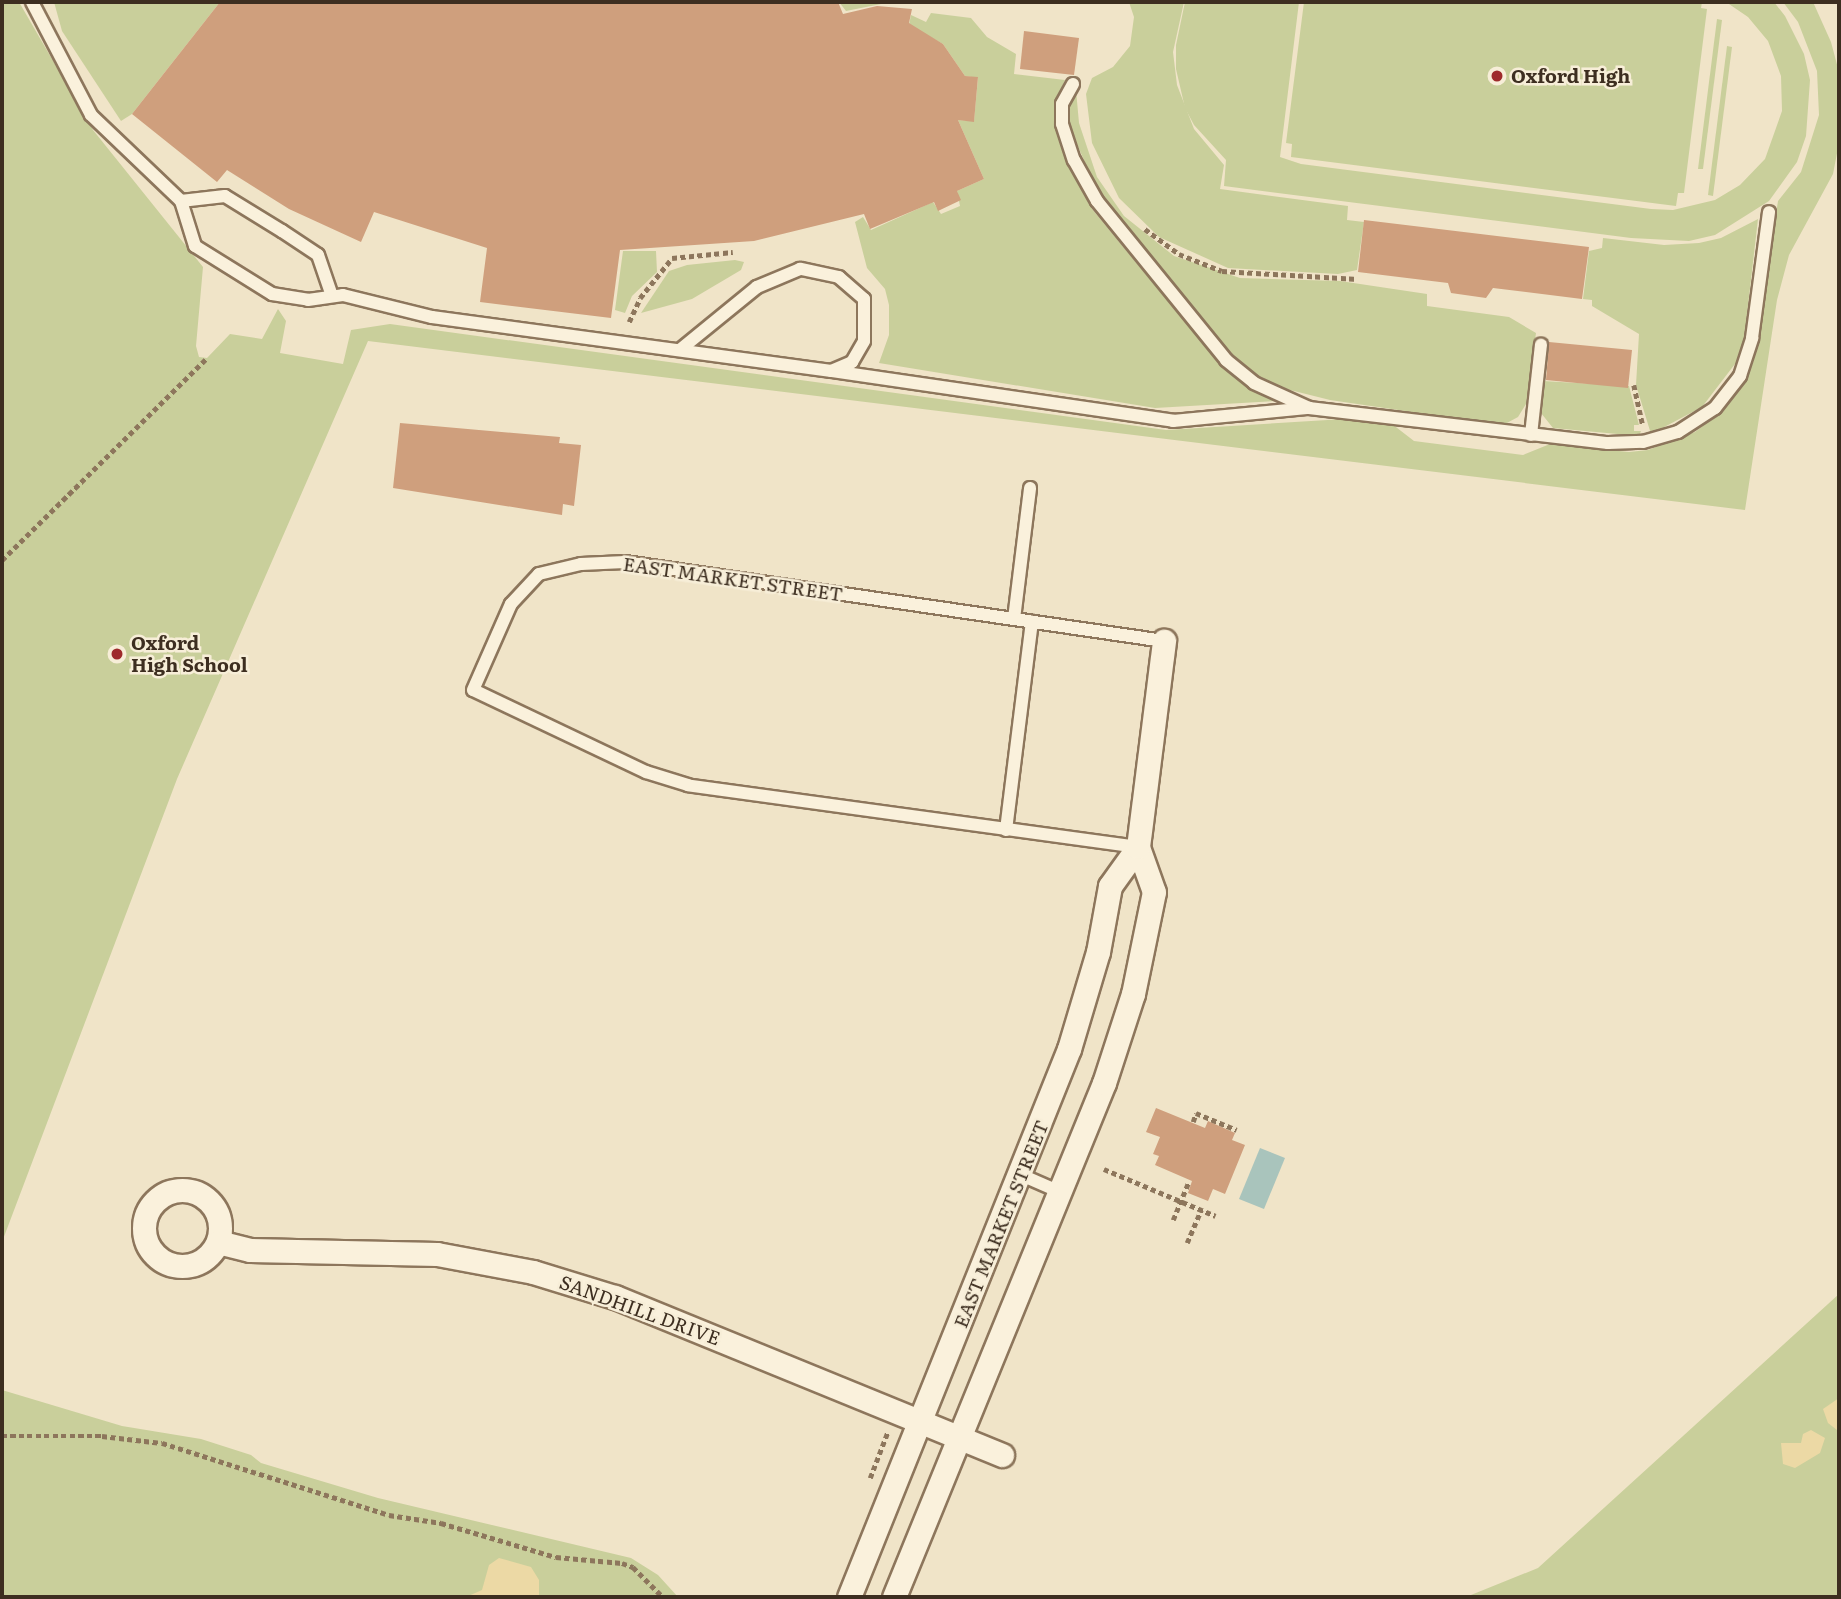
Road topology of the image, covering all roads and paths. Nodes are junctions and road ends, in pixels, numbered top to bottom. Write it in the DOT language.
graph roads {
  1 [pos="32,2"];
  2 [pos="1073,84"];
  3 [pos="181,201"];
  4 [pos="1769,212"];
  5 [pos="1138,225"];
  6 [pos="733,252"];
  7 [pos="1358,279"];
  8 [pos="332,296"];
  9 [pos="629,322"];
  10 [pos="1541,345"];
  11 [pos="681,349"];
  12 [pos="207,358"];
  13 [pos="831,371"];
  14 [pos="1634,385"];
  15 [pos="1309,408"];
  16 [pos="1531,435"];
  17 [pos="1647,441"];
  18 [pos="1030,488"];
  19 [pos="2,560"];
  20 [pos="1014,619"];
  21 [pos="1032,622"];
  22 [pos="1164,641"];
  23 [pos="1006,830"];
  24 [pos="1138,847"];
  25 [pos="1193,1122"];
  26 [pos="1237,1130"];
  27 [pos="1104,1169"];
  28 [pos="1021,1175"];
  29 [pos="1189,1181"];
  30 [pos="1060,1192"];
  31 [pos="1181,1202"];
  32 [pos="1201,1210"];
  33 [pos="1216,1216"];
  34 [pos="1174,1220"];
  35 [pos="218,1242"];
  36 [pos="1187,1243"];
  37 [pos="921,1421"];
  38 [pos="2,1436"];
  39 [pos="959,1437"];
  40 [pos="1002,1455"];
  41 [pos="663,1597"];
  42 [pos="849,1597"];
  43 [pos="894,1597"];
  1 -- 3 [label="lane"];
  2 -- 15 [label="lane"];
  3 -- 8 [label="lane"];
  3 -- 8 [label="lane"];
  4 -- 17 [label="lane"];
  5 -- 7 [label="path"];
  6 -- 9 [label="path"];
  8 -- 11 [label="lane"];
  10 -- 16 [label="lane"];
  11 -- 13 [label="lane"];
  11 -- 13 [label="lane"];
  12 -- 19 [label="path"];
  13 -- 15 [label="lane"];
  14 -- 17 [label="path"];
  15 -- 16 [label="lane"];
  16 -- 17 [label="lane"];
  18 -- 20 [label="lane"];
  20 -- 21 [label="lane, EAST MARKET STREET"];
  20 -- 23 [label="lane, EAST MARKET STREET"];
  21 -- 22 [label="lane, EAST MARKET STREET"];
  21 -- 23 [label="lane"];
  22 -- 24 [label="street, EAST MARKET STREET"];
  23 -- 24 [label="lane, EAST MARKET STREET"];
  24 -- 28 [label="street, EAST MARKET STREET"];
  24 -- 30 [label="street, EAST MARKET STREET"];
  25 -- 26 [label="path"];
  27 -- 31 [label="path"];
  28 -- 30 [label="lane"];
  28 -- 37 [label="street, EAST MARKET STREET"];
  29 -- 31 [label="path"];
  30 -- 39 [label="street, EAST MARKET STREET"];
  31 -- 32 [label="path"];
  31 -- 34 [label="path"];
  32 -- 33 [label="path"];
  32 -- 36 [label="path"];
  35 -- 37 [label="street, SANDHILL DRIVE"];
  37 -- 39 [label="street, SANDHILL DRIVE"];
  37 -- 42 [label="street, EAST MARKET STREET"];
  38 -- 41 [label="path"];
  39 -- 40 [label="street, SANDHILL DRIVE"];
  39 -- 43 [label="street, EAST MARKET STREET"];
}
